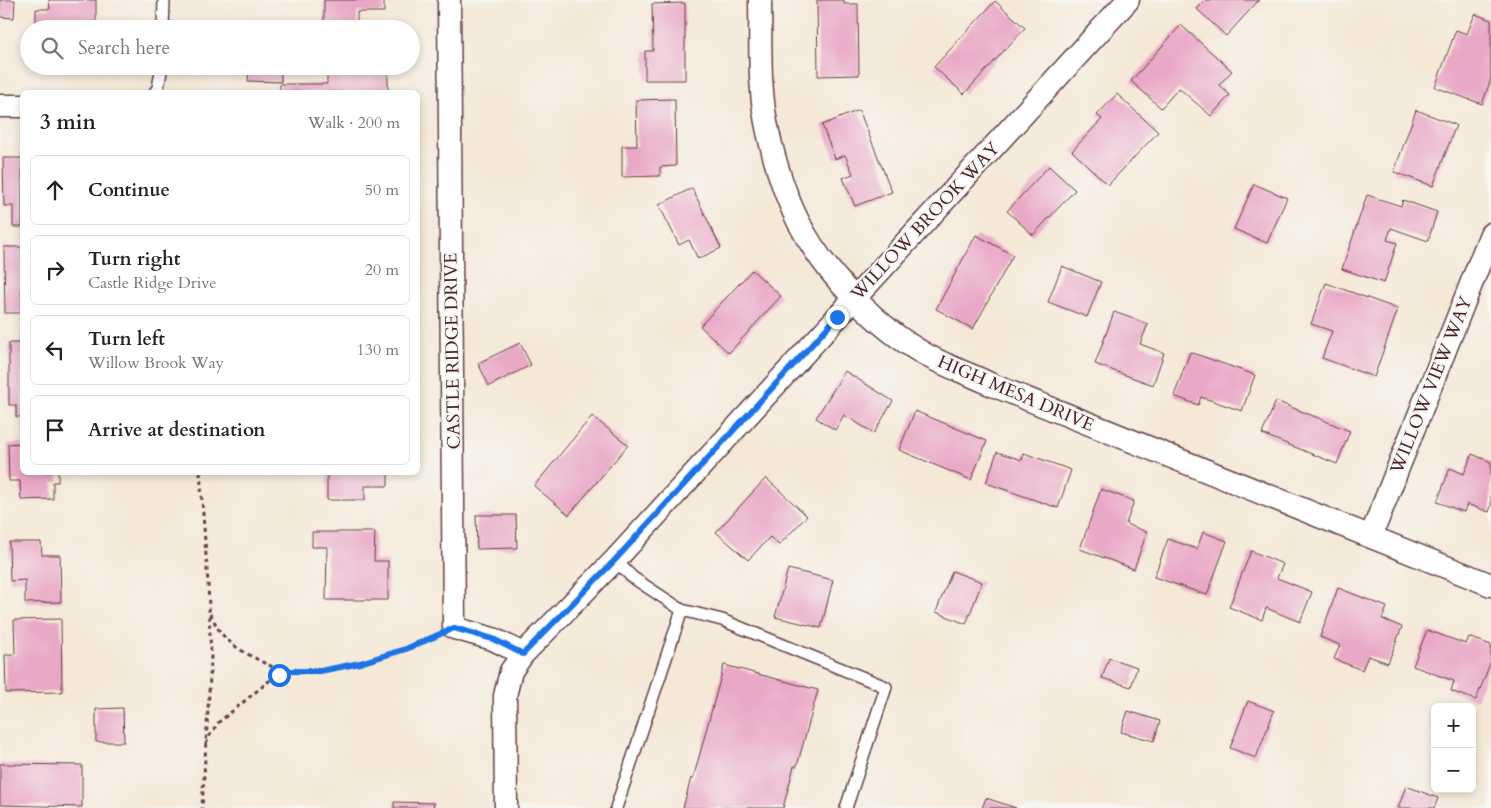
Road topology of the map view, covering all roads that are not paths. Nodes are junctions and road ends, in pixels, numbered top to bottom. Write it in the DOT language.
graph roads {
  1 [pos="164,0"];
  2 [pos="448,0"];
  3 [pos="760,0"];
  4 [pos="1128,0"];
  5 [pos="164,20"];
  6 [pos="160,75"];
  7 [pos="156,90"];
  8 [pos="0,106"];
  9 [pos="20,106"];
  10 [pos="1491,234"];
  11 [pos="854,298"];
  12 [pos="1371,536"];
  13 [pos="615,560"];
  14 [pos="1491,585"];
  15 [pos="682,610"];
  16 [pos="523,654"];
  17 [pos="506,808"];
  18 [pos="616,808"];
  19 [pos="846,808"];
  1 -- 5 [label="lane"];
  2 -- 16 [label="street, CASTLE RIDGE DRIVE"];
  3 -- 11 [label="street, HIGH MESA DRIVE"];
  4 -- 11 [label="street, WILLOW BROOK WAY"];
  6 -- 7 [label="lane"];
  8 -- 9 [label="street"];
  10 -- 12 [label="street, WILLOW VIEW WAY"];
  11 -- 12 [label="street, HIGH MESA DRIVE"];
  11 -- 13 [label="street, WILLOW BROOK WAY"];
  12 -- 14 [label="street, HIGH MESA DRIVE"];
  13 -- 15 [label="lane"];
  13 -- 16 [label="street, WILLOW BROOK WAY"];
  15 -- 18 [label="lane"];
  15 -- 19 [label="lane"];
  16 -- 17 [label="street, WILLOW BROOK WAY"];
}
